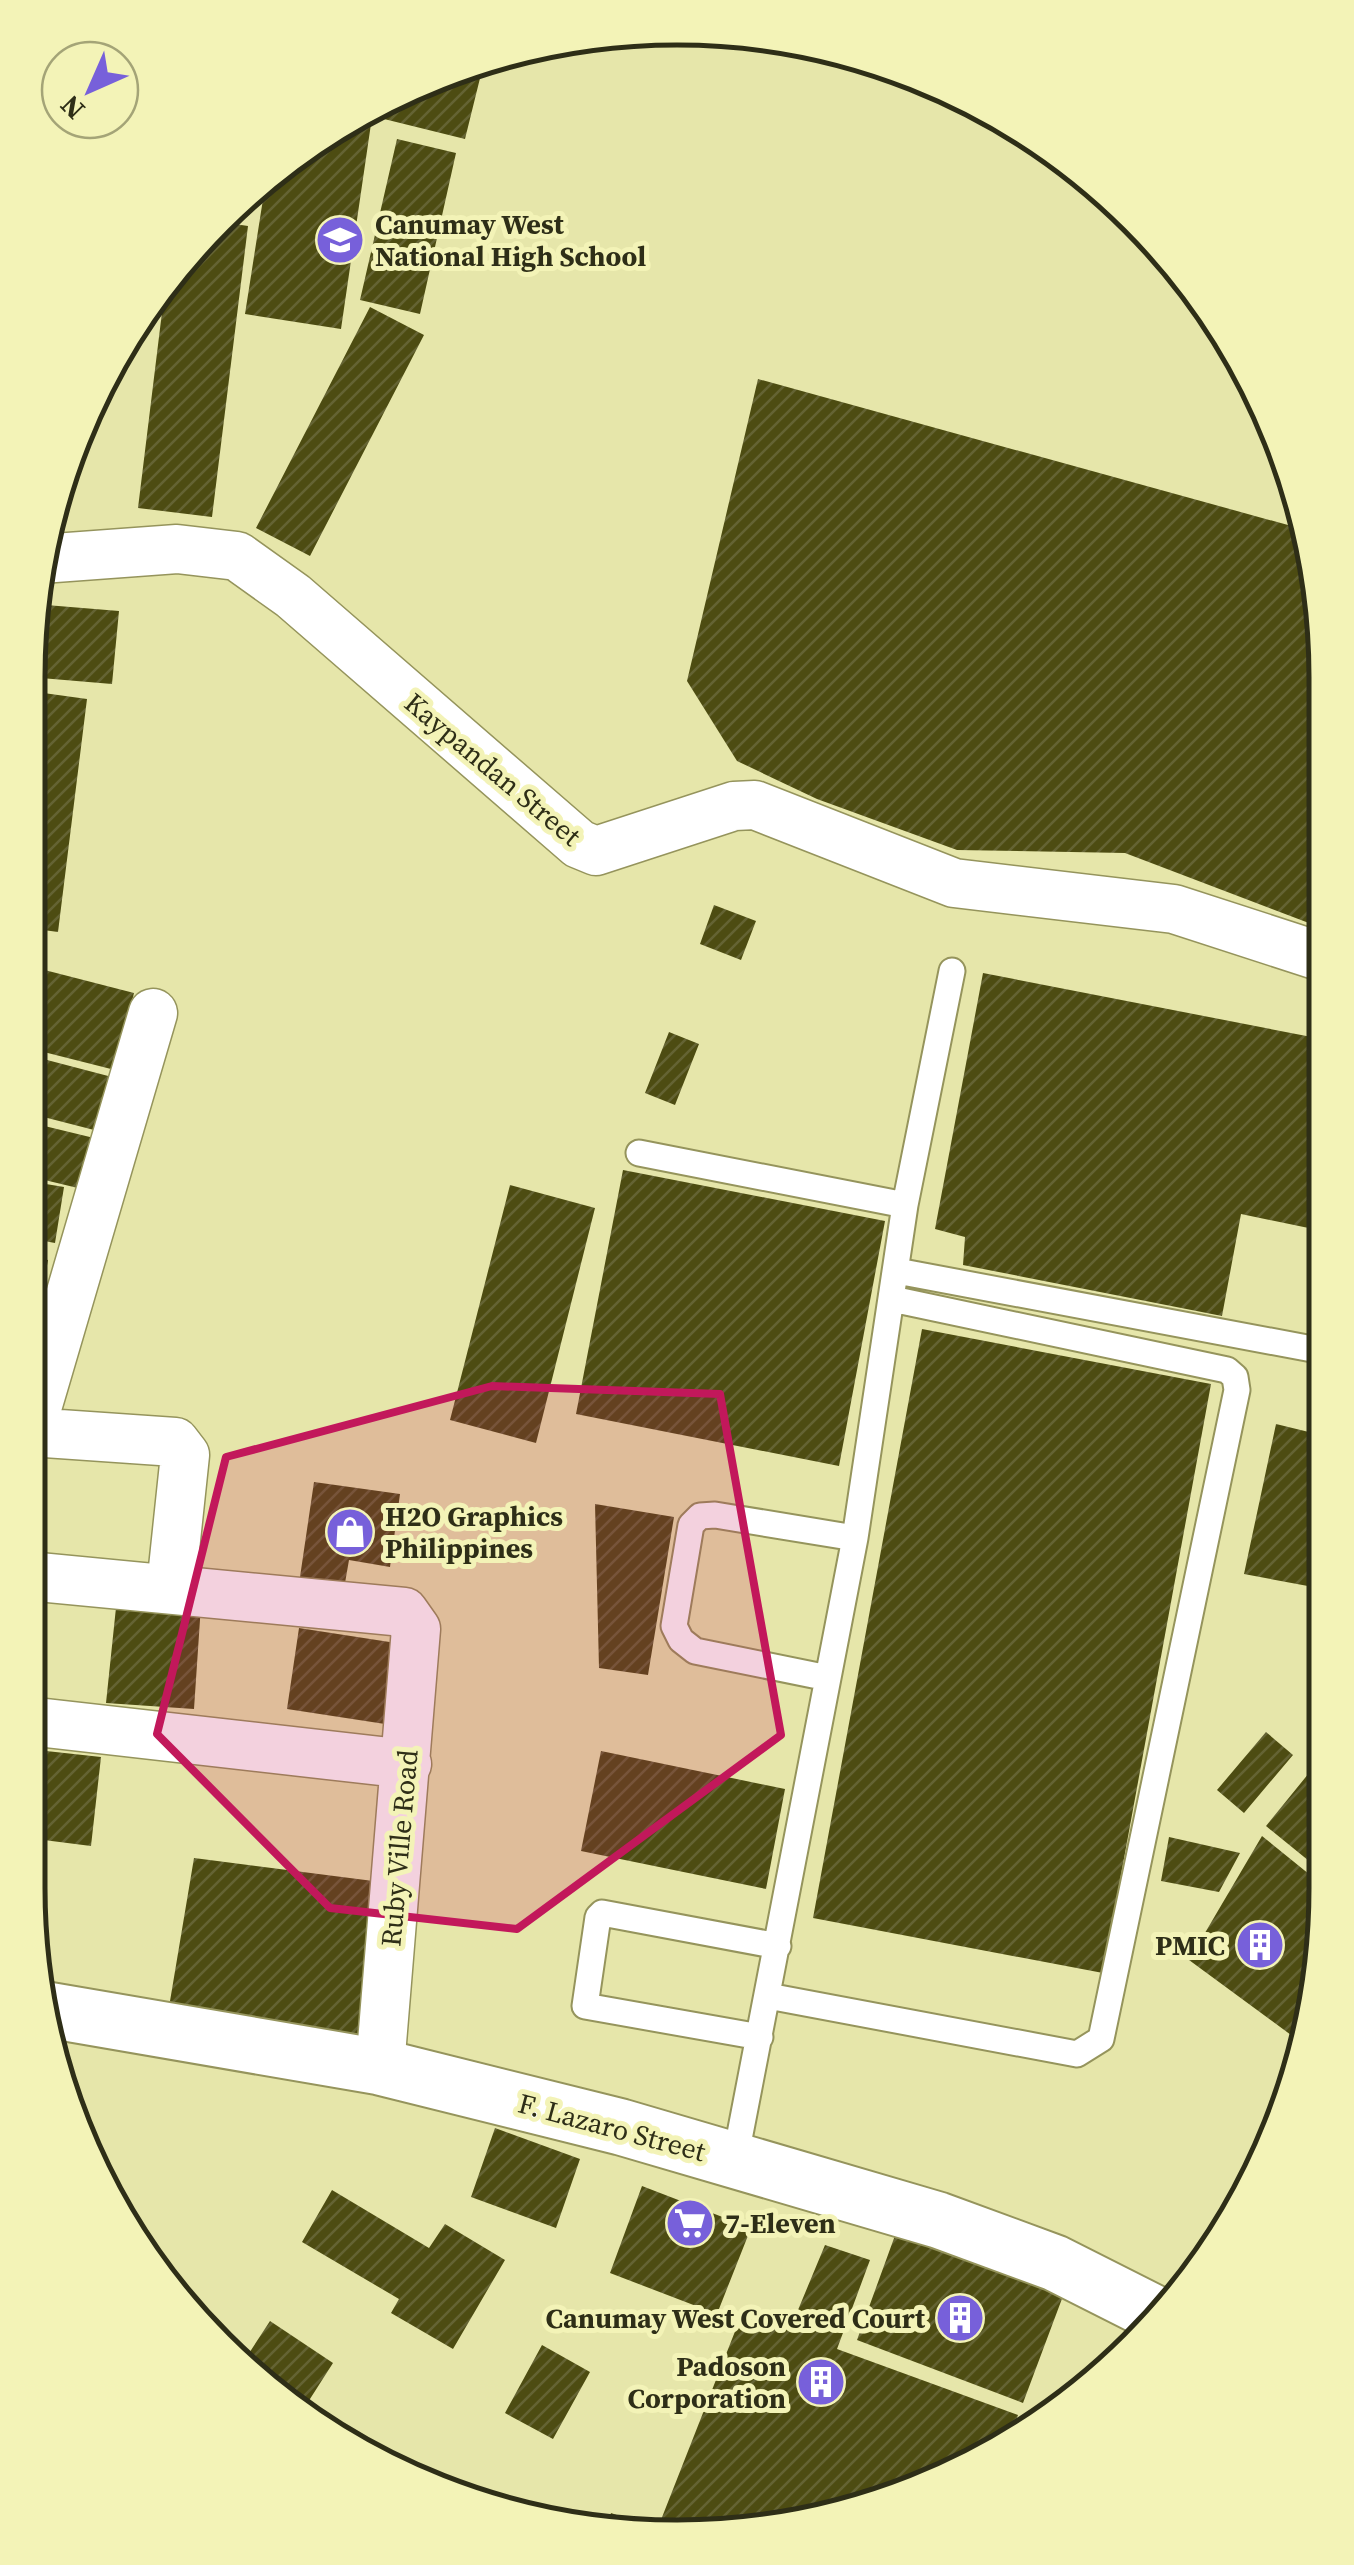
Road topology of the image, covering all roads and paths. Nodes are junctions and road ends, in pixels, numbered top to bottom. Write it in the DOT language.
graph roads {
  1 [pos="56,558"];
  2 [pos="1309,953"];
  3 [pos="952,970"];
  4 [pos="152,1013"];
  5 [pos="639,1153"];
  6 [pos="905,1205"];
  7 [pos="896,1271"];
  8 [pos="892,1298"];
  9 [pos="1309,1348"];
  10 [pos="45,1381"];
  11 [pos="45,1433"];
  12 [pos="855,1538"];
  13 [pos="45,1577"];
  14 [pos="171,1587"];
  15 [pos="828,1678"];
  16 [pos="45,1723"];
  17 [pos="407,1764"];
  18 [pos="778,1946"];
  19 [pos="768,1996"];
  20 [pos="57,2012"];
  21 [pos="760,2038"];
  22 [pos="380,2066"];
  23 [pos="735,2160"];
  24 [pos="1148,2310"];
  1 -- 2 [label="street, Kaypandan Street"];
  3 -- 6 [label="lane"];
  4 -- 10 [label="street"];
  5 -- 6 [label="lane"];
  6 -- 7 [label="lane"];
  7 -- 8 [label="lane"];
  7 -- 9 [label="lane"];
  8 -- 12 [label="lane"];
  8 -- 19 [label="lane"];
  11 -- 14 [label="street"];
  12 -- 15 [label="lane"];
  12 -- 15 [label="lane"];
  13 -- 14 [label="street"];
  14 -- 17 [label="street, Ruby Ville Road"];
  15 -- 18 [label="lane"];
  16 -- 17 [label="street"];
  17 -- 22 [label="street, Ruby Ville Road"];
  18 -- 19 [label="lane"];
  18 -- 21 [label="lane"];
  19 -- 21 [label="lane"];
  20 -- 22 [label="street, F. Lazaro Street"];
  21 -- 23 [label="lane"];
  22 -- 23 [label="street, F. Lazaro Street"];
  23 -- 24 [label="street, F. Lazaro Street"];
}
